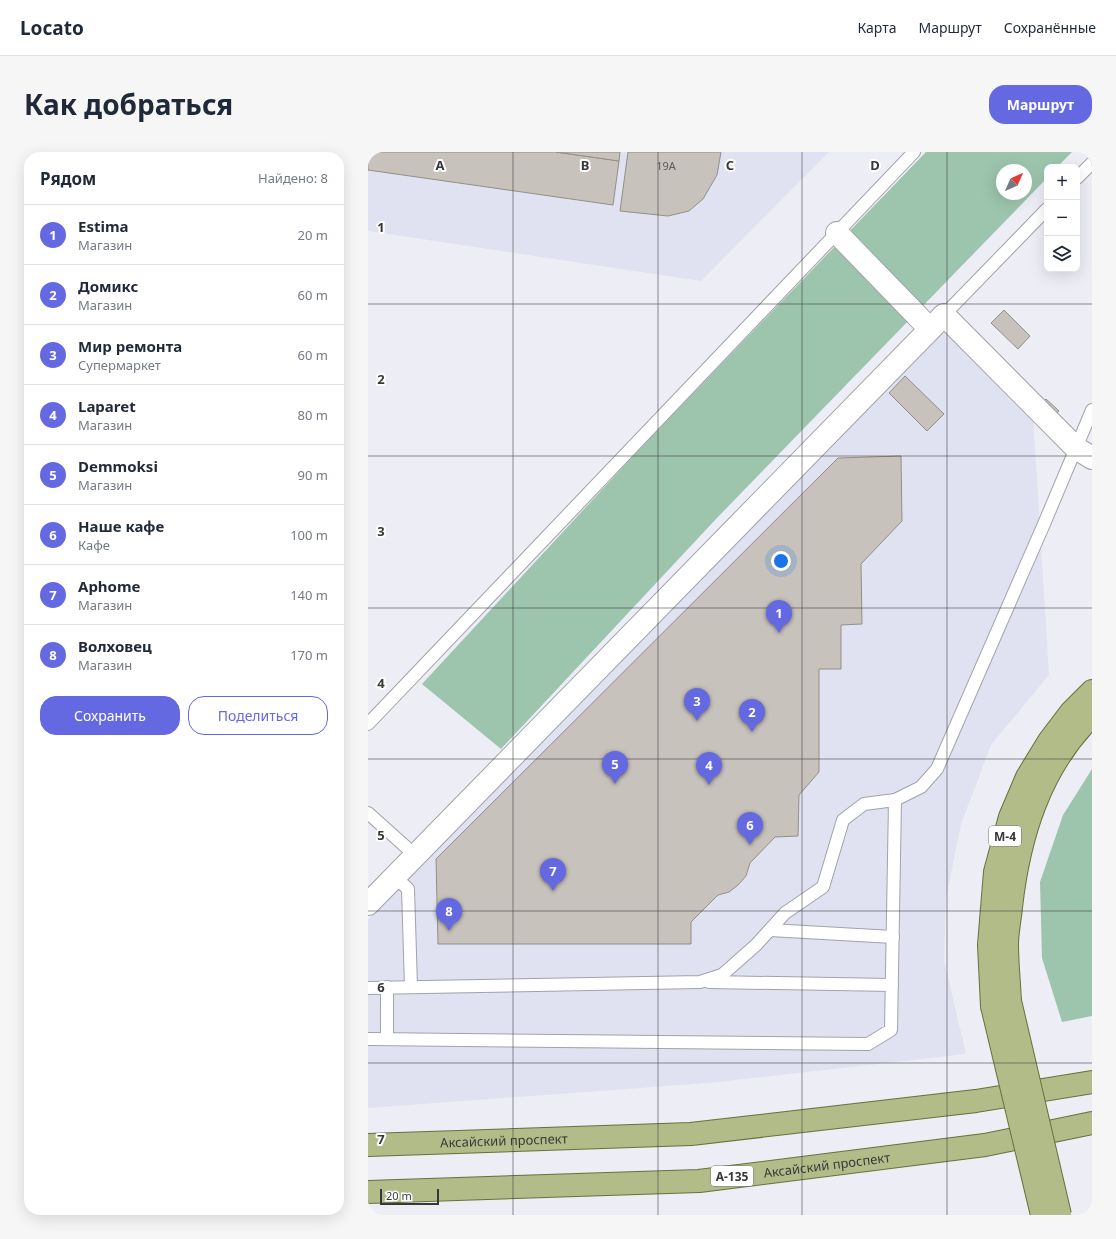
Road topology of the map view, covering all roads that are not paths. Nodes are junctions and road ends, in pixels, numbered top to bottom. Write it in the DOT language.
graph roads {
  1 [pos="914,152"];
  2 [pos="1092,163"];
  3 [pos="1080,175"];
  4 [pos="1044,212"];
  5 [pos="837,233"];
  6 [pos="937,322"];
  7 [pos="1092,410"];
  8 [pos="1084,453"];
  9 [pos="1092,690"];
  10 [pos="1092,716"];
  11 [pos="368,724"];
  12 [pos="895,800"];
  13 [pos="368,813"];
  14 [pos="416,856"];
  15 [pos="395,877"];
  16 [pos="368,904"];
  17 [pos="770,930"];
  18 [pos="893,936"];
  19 [pos="700,982"];
  20 [pos="892,985"];
  21 [pos="387,987"];
  22 [pos="411,987"];
  23 [pos="368,988"];
  24 [pos="1001,1004"];
  25 [pos="368,1039"];
  26 [pos="387,1039"];
  27 [pos="1092,1082"];
  28 [pos="1092,1124"];
  29 [pos="368,1146"];
  30 [pos="368,1192"];
  31 [pos="1042,1215"];
  32 [pos="1060,1215"];
  1 -- 5 [label="lane"];
  2 -- 3 [label="lane"];
  4 -- 6 [label="lane"];
  5 -- 6 [label="street"];
  5 -- 11 [label="lane"];
  6 -- 8 [label="street"];
  6 -- 14 [label="street"];
  7 -- 8 [label="lane"];
  8 -- 12 [label="lane"];
  9 -- 24 [label="main road, М-4"];
  10 -- 24 [label="main road"];
  12 -- 17 [label="lane"];
  12 -- 18 [label="lane"];
  13 -- 14 [label="lane"];
  14 -- 15 [label="street"];
  15 -- 16 [label="street"];
  15 -- 22 [label="lane"];
  17 -- 18 [label="lane"];
  17 -- 19 [label="lane"];
  18 -- 20 [label="lane"];
  19 -- 20 [label="lane"];
  19 -- 22 [label="lane"];
  20 -- 26 [label="lane"];
  21 -- 22 [label="lane"];
  21 -- 23 [label="lane"];
  21 -- 26 [label="lane"];
  24 -- 31 [label="main road, М-4, bridge"];
  24 -- 32 [label="main road, bridge"];
  25 -- 26 [label="lane"];
  27 -- 29 [label="main road, Аксайский проспект"];
  28 -- 30 [label="main road, Аксайский проспект / А-135"];
}
